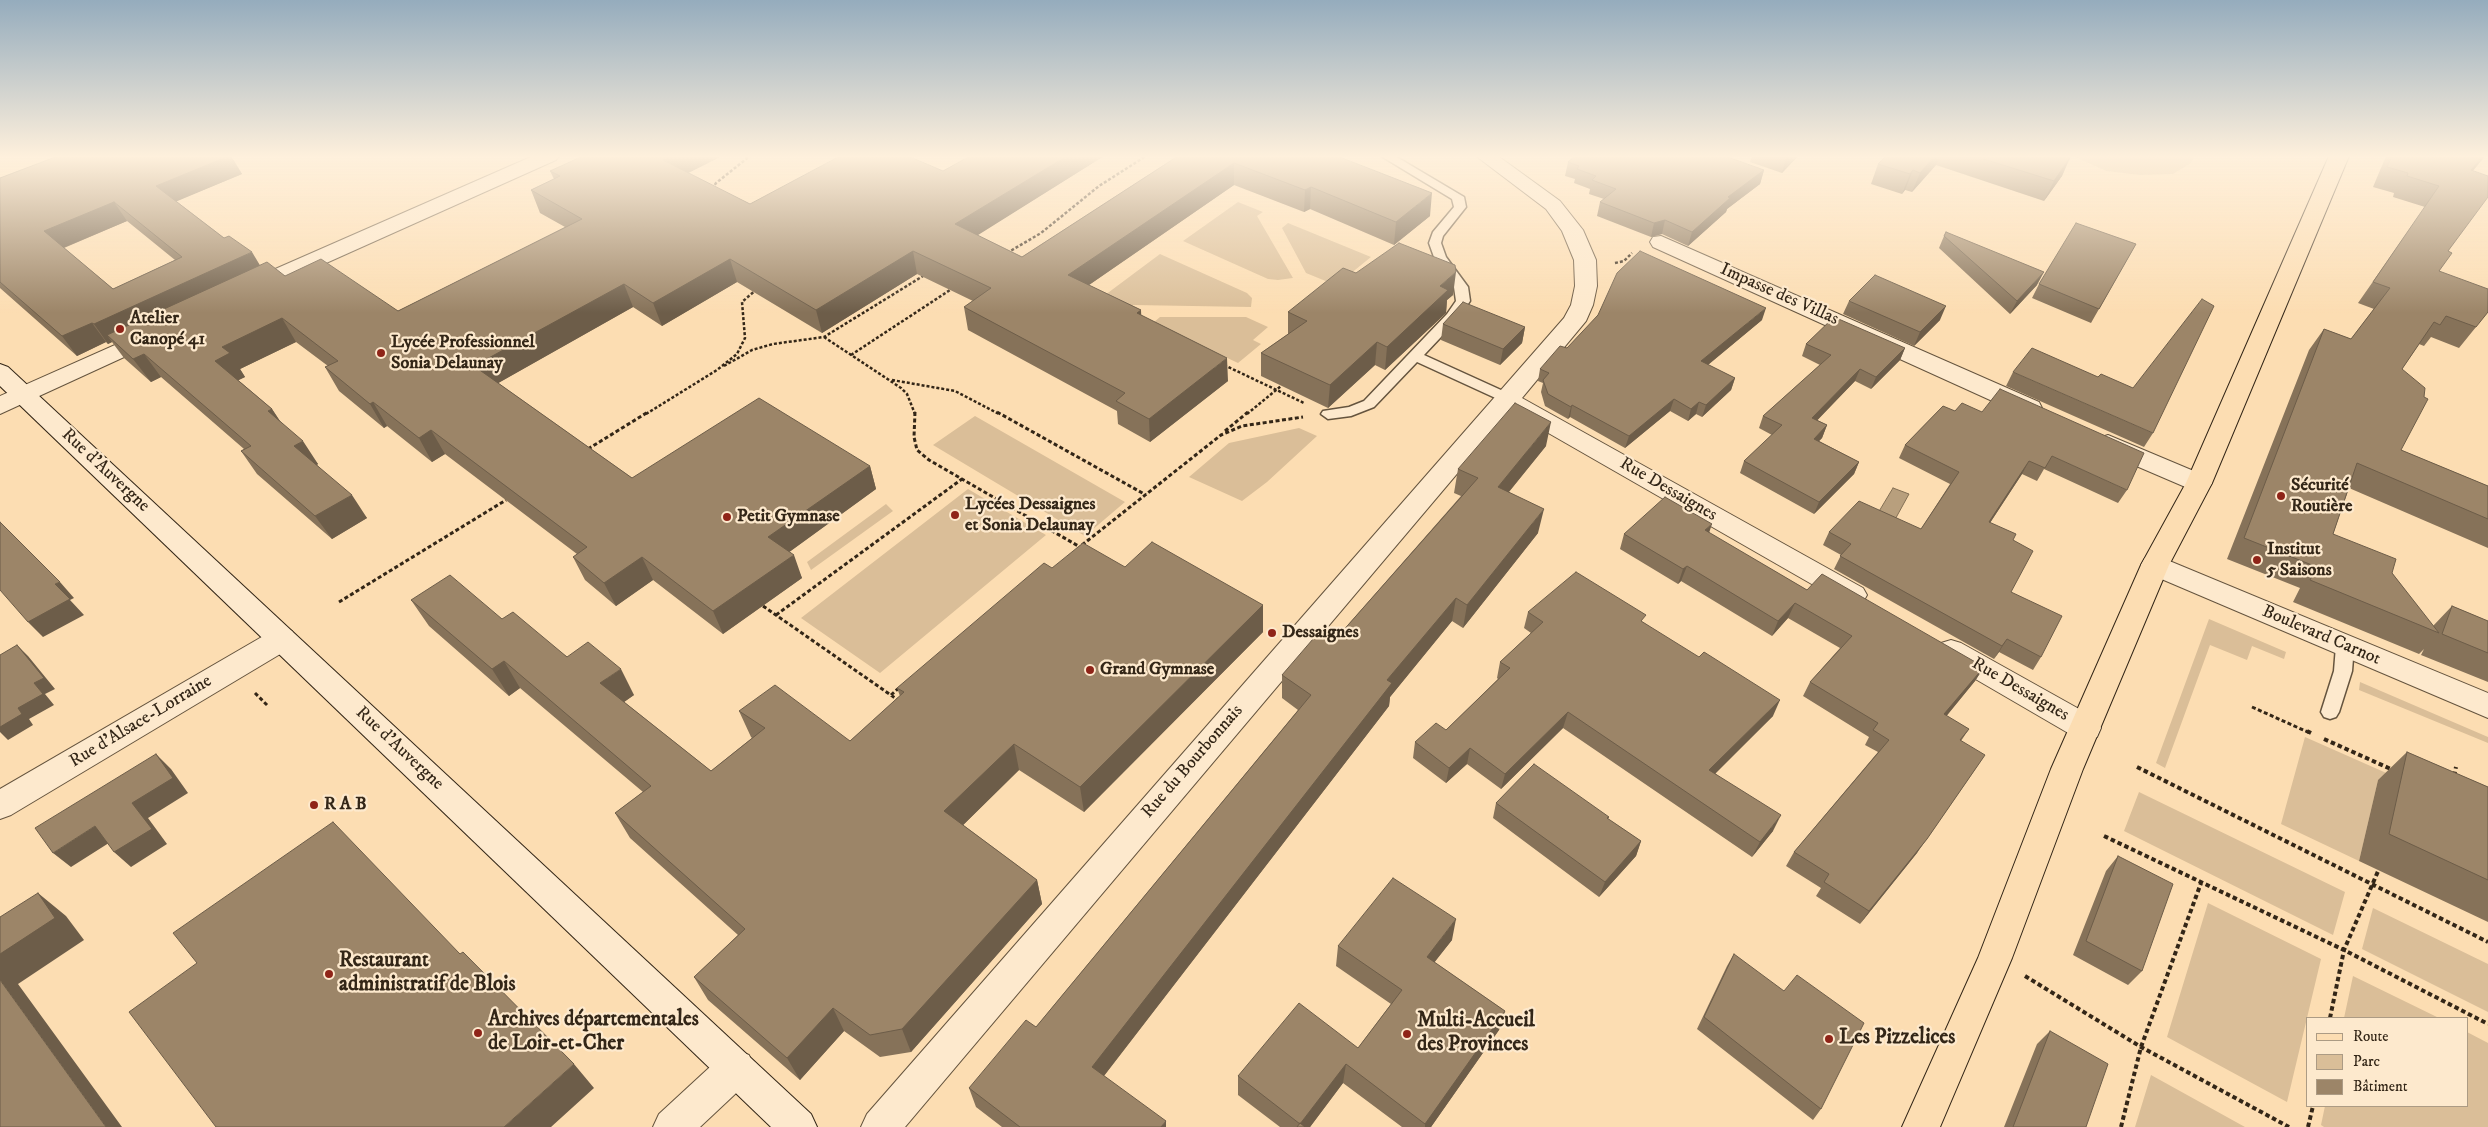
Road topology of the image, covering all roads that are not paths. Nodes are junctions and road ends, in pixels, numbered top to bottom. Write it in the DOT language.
graph roads {
  1 [pos="431,209"];
  2 [pos="1459,209"];
  3 [pos="1556,209"];
  4 [pos="2316,209"];
  5 [pos="1661,242"];
  6 [pos="230,298"];
  7 [pos="167,328"];
  8 [pos="1415,356"];
  9 [pos="0,372"];
  10 [pos="25,395"];
  11 [pos="1506,398"];
  12 [pos="0,406"];
  13 [pos="1328,414"];
  14 [pos="2053,418"];
  15 [pos="2089,435"];
  16 [pos="2199,483"];
  17 [pos="2155,565"];
  18 [pos="1876,608"];
  19 [pos="1928,638"];
  20 [pos="282,639"];
  21 [pos="2345,646"];
  22 [pos="2488,706"];
  23 [pos="2330,712"];
  24 [pos="2086,728"];
  25 [pos="0,806"];
  26 [pos="736,1068"];
  27 [pos="672,1127"];
  28 [pos="798,1127"];
  29 [pos="880,1127"];
  30 [pos="1921,1127"];
  1 -- 6 [label="street"];
  2 -- 8 [label="lane"];
  3 -- 11 [label="street"];
  4 -- 16 [label="main road"];
  5 -- 14 [label="street, Impasse des Villas"];
  7 -- 10 [label="street"];
  8 -- 11 [label="lane"];
  8 -- 13 [label="lane"];
  9 -- 10 [label="street, Rue d'Auvergne"];
  10 -- 12 [label="street"];
  10 -- 20 [label="street, Rue d'Auvergne"];
  11 -- 18 [label="street, Rue Dessaignes"];
  11 -- 29 [label="street, Rue du Bourbonnais"];
  15 -- 16 [label="street"];
  16 -- 17 [label="main road"];
  17 -- 21 [label="street, Boulevard Carnot"];
  17 -- 24 [label="main road"];
  19 -- 24 [label="street, Rue Dessaignes"];
  20 -- 25 [label="street, Rue d'Alsace-Lorraine"];
  20 -- 26 [label="street, Rue d'Auvergne"];
  21 -- 22 [label="street, Boulevard Carnot"];
  21 -- 23 [label="lane"];
  24 -- 30 [label="main road"];
  26 -- 27 [label="street"];
  26 -- 28 [label="street, Rue d'Auvergne"];
}
